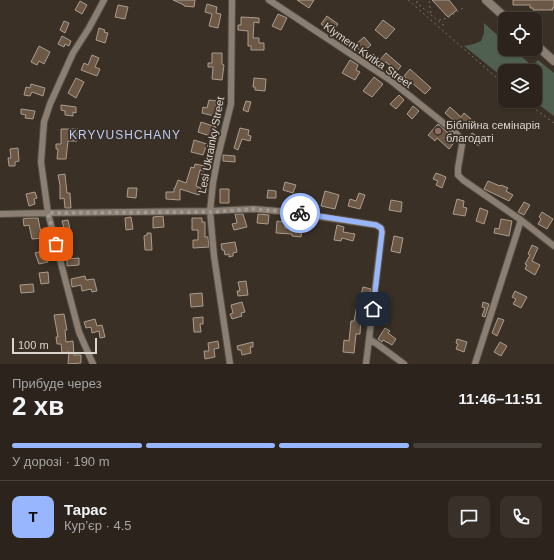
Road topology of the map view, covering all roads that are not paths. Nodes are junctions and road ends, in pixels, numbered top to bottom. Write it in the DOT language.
graph roads {
  1 [pos="104,0"];
  2 [pos="232,0"];
  3 [pos="269,0"];
  4 [pos="486,0"];
  5 [pos="499,12"];
  6 [pos="542,50"];
  7 [pos="554,60"];
  8 [pos="210,212"];
  9 [pos="48,213"];
  10 [pos="0,214"];
  11 [pos="521,220"];
  12 [pos="554,246"];
  13 [pos="369,339"];
  14 [pos="93,364"];
  15 [pos="230,364"];
  16 [pos="366,364"];
  17 [pos="404,364"];
  18 [pos="475,364"];
  1 -- 9 [label="street"];
  2 -- 8 [label="street, Lesi Ukrainky Street"];
  3 -- 11 [label="street, Klyment Kvitka Street"];
  4 -- 5 [label="street"];
  6 -- 7 [label="street"];
  8 -- 9 [label="street"];
  8 -- 13 [label="street"];
  8 -- 15 [label="street, Lesi Ukrainky Street"];
  9 -- 10 [label="street"];
  9 -- 14 [label="street"];
  11 -- 12 [label="street, Klyment Kvitka Street"];
  11 -- 18 [label="street"];
  13 -- 16 [label="street"];
  13 -- 17 [label="street"];
}
